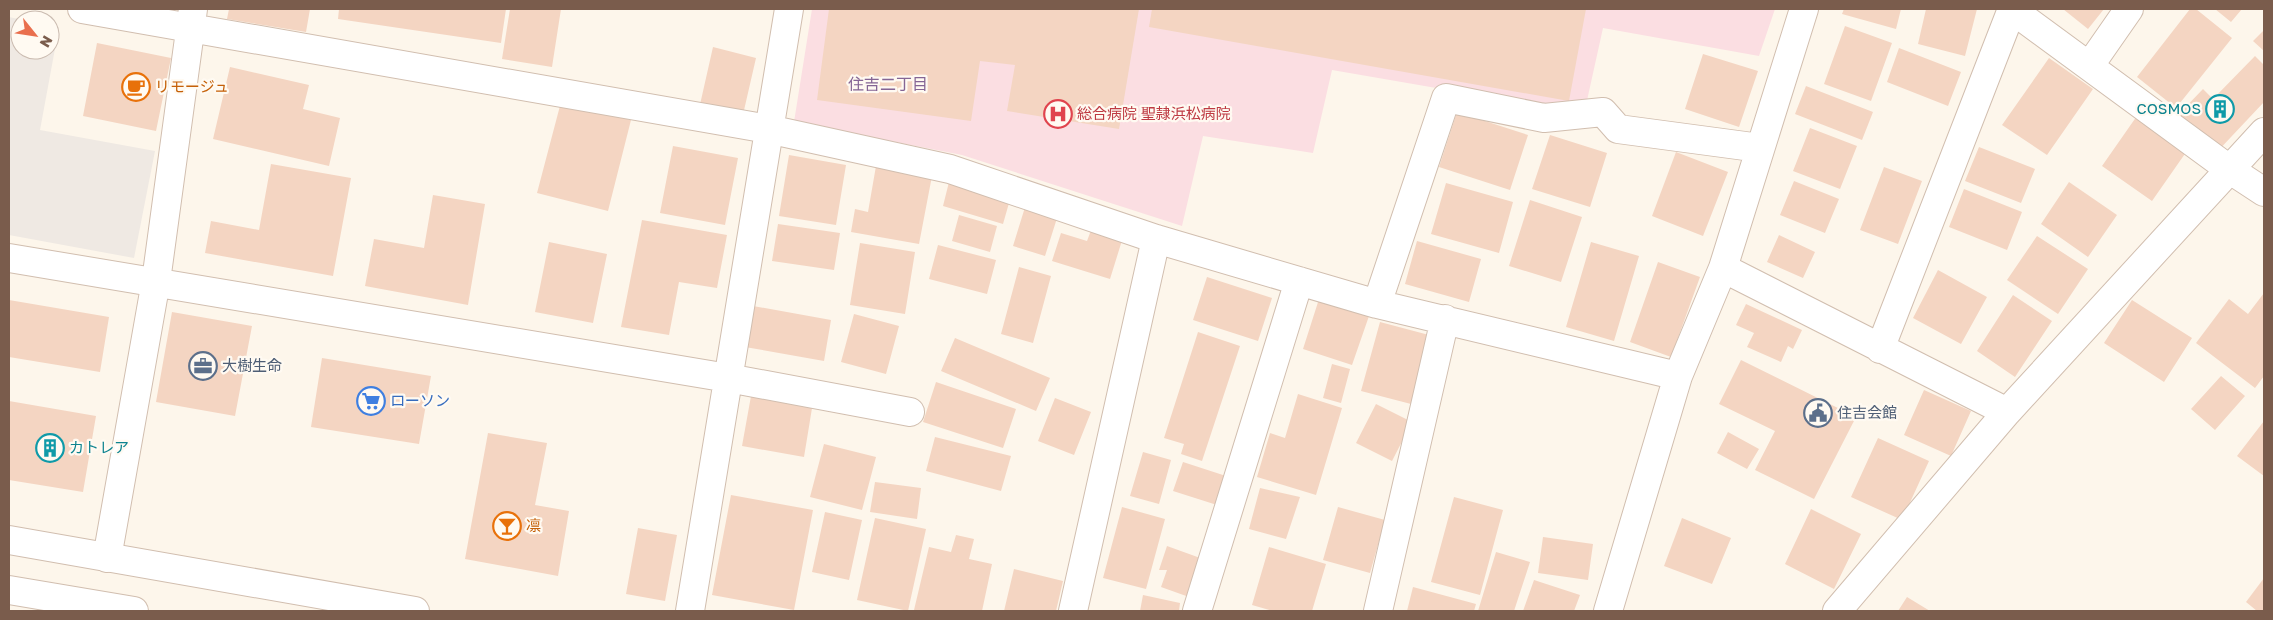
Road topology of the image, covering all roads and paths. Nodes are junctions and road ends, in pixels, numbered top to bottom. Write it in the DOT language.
graph roads {
  1 [pos="82,9"];
  2 [pos="789,9"];
  3 [pos="1804,9"];
  4 [pos="2012,9"];
  5 [pos="2130,9"];
  6 [pos="192,18"];
  7 [pos="2090,65"];
  8 [pos="768,129"];
  9 [pos="2264,132"];
  10 [pos="1760,148"];
  11 [pos="2229,169"];
  12 [pos="2264,192"];
  13 [pos="1156,239"];
  14 [pos="9,258"];
  15 [pos="1723,268"];
  16 [pos="156,281"];
  17 [pos="1299,281"];
  18 [pos="1377,304"];
  19 [pos="1445,319"];
  20 [pos="1880,349"];
  21 [pos="1678,376"];
  22 [pos="728,378"];
  23 [pos="910,412"];
  24 [pos="2007,412"];
  25 [pos="9,540"];
  26 [pos="107,558"];
  27 [pos="9,590"];
  28 [pos="105,609"];
  29 [pos="134,611"];
  30 [pos="414,611"];
  31 [pos="690,611"];
  32 [pos="1073,611"];
  33 [pos="1197,611"];
  34 [pos="1378,611"];
  35 [pos="1608,611"];
  36 [pos="1837,611"];
  1 -- 6 [label="street"];
  2 -- 8 [label="street"];
  3 -- 10 [label="street"];
  4 -- 7 [label="street"];
  4 -- 20 [label="street"];
  5 -- 7 [label="street"];
  6 -- 8 [label="street"];
  6 -- 16 [label="street"];
  7 -- 11 [label="street"];
  8 -- 13 [label="street"];
  8 -- 22 [label="street"];
  9 -- 11 [label="street"];
  10 -- 15 [label="street"];
  10 -- 18 [label="street"];
  11 -- 12 [label="street"];
  11 -- 24 [label="street"];
  13 -- 17 [label="street"];
  13 -- 32 [label="street"];
  14 -- 16 [label="street"];
  15 -- 20 [label="street"];
  15 -- 21 [label="street"];
  16 -- 22 [label="street"];
  16 -- 26 [label="street"];
  17 -- 18 [label="street"];
  17 -- 33 [label="street"];
  18 -- 19 [label="street"];
  19 -- 21 [label="street"];
  19 -- 34 [label="street"];
  20 -- 24 [label="street"];
  21 -- 35 [label="street"];
  22 -- 23 [label="street"];
  22 -- 31 [label="street"];
  24 -- 36 [label="street"];
  25 -- 26 [label="street"];
  26 -- 30 [label="street"];
  27 -- 28 [label="street"];
  28 -- 29 [label="street"];
}
